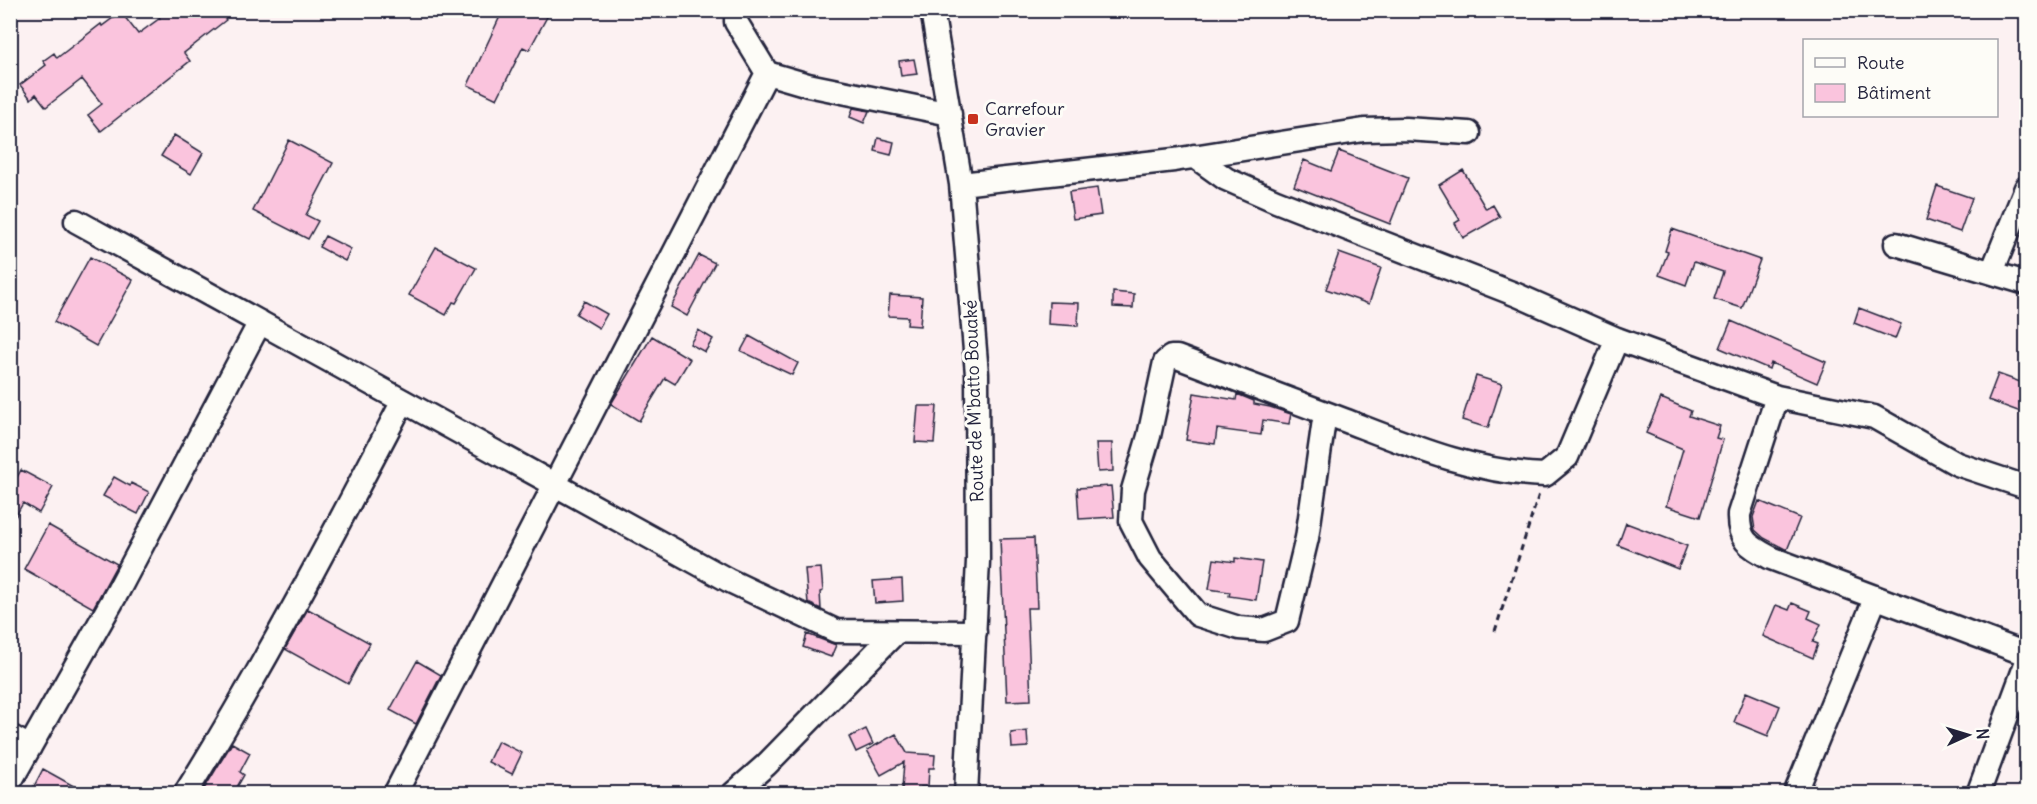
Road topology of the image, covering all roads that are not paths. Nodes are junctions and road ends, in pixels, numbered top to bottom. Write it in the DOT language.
graph roads {
  1 [pos="736,10"];
  2 [pos="932,10"];
  3 [pos="767,73"];
  4 [pos="950,114"];
  5 [pos="1469,133"];
  6 [pos="1194,156"];
  7 [pos="961,184"];
  8 [pos="2026,188"];
  9 [pos="76,221"];
  10 [pos="1896,244"];
  11 [pos="1992,272"];
  12 [pos="2026,283"];
  13 [pos="260,322"];
  14 [pos="1617,339"];
  15 [pos="1777,397"];
  16 [pos="403,401"];
  17 [pos="1325,413"];
  18 [pos="555,485"];
  19 [pos="2026,487"];
  20 [pos="1875,599"];
  21 [pos="896,632"];
  22 [pos="975,632"];
  23 [pos="2026,654"];
  24 [pos="2026,664"];
  25 [pos="10,736"];
  26 [pos="30,747"];
  27 [pos="10,782"];
  28 [pos="185,794"];
  29 [pos="395,794"];
  30 [pos="733,794"];
  31 [pos="966,794"];
  32 [pos="1795,794"];
  33 [pos="1978,794"];
  1 -- 3 [label="street"];
  2 -- 4 [label="street, Route de M'batto Bouaké"];
  3 -- 4 [label="street"];
  3 -- 18 [label="street"];
  4 -- 7 [label="street, Route de M'batto Bouaké"];
  5 -- 6 [label="street"];
  6 -- 7 [label="street"];
  6 -- 14 [label="street"];
  7 -- 22 [label="street, Route de M'batto Bouaké"];
  8 -- 11 [label="street"];
  9 -- 13 [label="street"];
  10 -- 11 [label="street"];
  11 -- 12 [label="street"];
  13 -- 16 [label="street"];
  13 -- 26 [label="street"];
  14 -- 15 [label="street"];
  14 -- 17 [label="street"];
  15 -- 19 [label="street"];
  15 -- 20 [label="street"];
  16 -- 18 [label="street"];
  16 -- 28 [label="street"];
  17 -- 17 [label="street"];
  18 -- 21 [label="street"];
  18 -- 29 [label="street"];
  20 -- 23 [label="street"];
  20 -- 32 [label="street"];
  21 -- 22 [label="street"];
  21 -- 30 [label="street"];
  22 -- 31 [label="street, Route de M'batto Bouaké"];
  24 -- 33 [label="street"];
  25 -- 26 [label="street"];
  26 -- 27 [label="street"];
}
